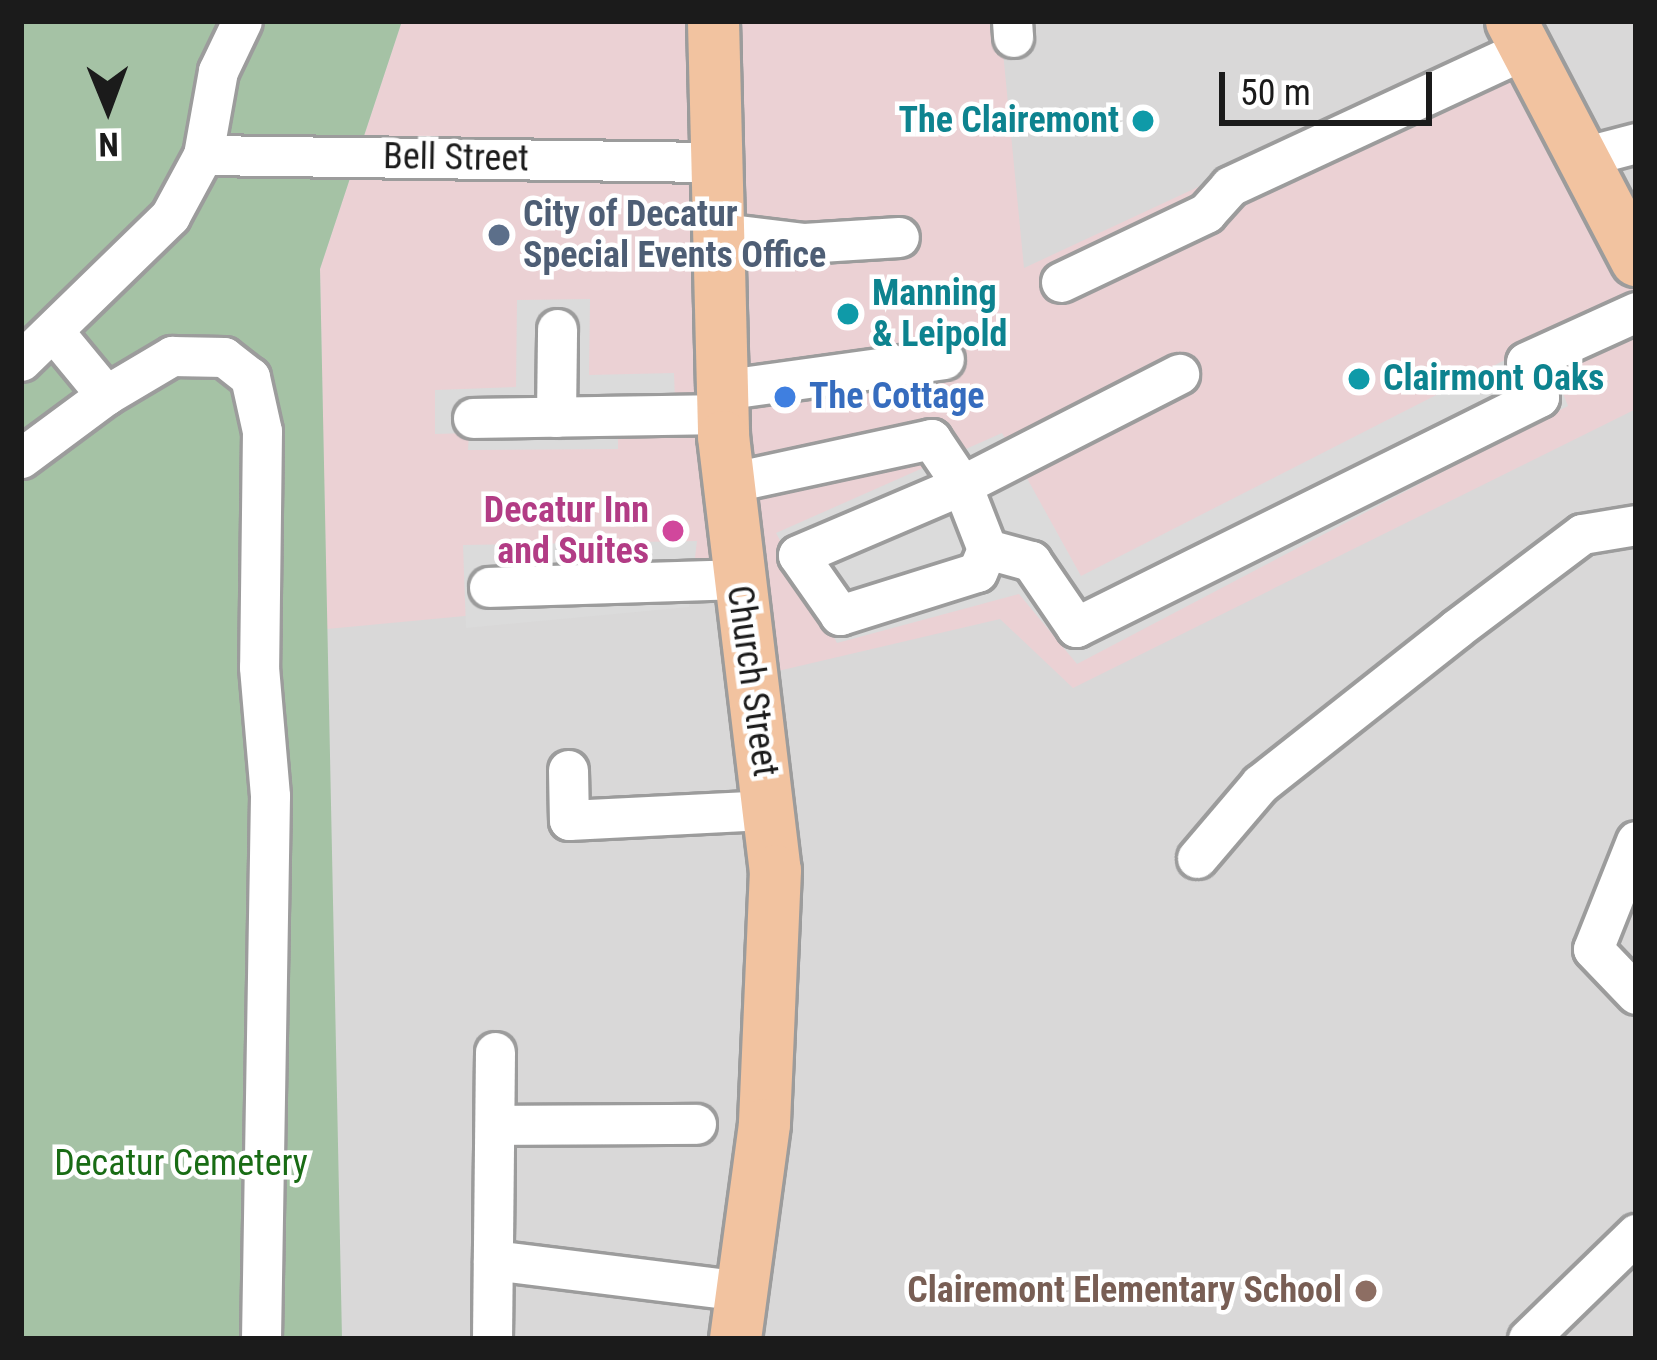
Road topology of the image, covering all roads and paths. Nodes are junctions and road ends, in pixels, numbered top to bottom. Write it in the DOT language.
graph roads {
  1 [pos="242,21"];
  2 [pos="713,21"];
  3 [pos="1518,35"];
  4 [pos="1636,143"];
  5 [pos="202,154"];
  6 [pos="1579,158"];
  7 [pos="710,162"];
  8 [pos="1627,226"];
  9 [pos="714,232"];
  10 [pos="899,237"];
  11 [pos="1061,282"];
  12 [pos="1636,312"];
  13 [pos="557,329"];
  14 [pos="54,332"];
  15 [pos="944,359"];
  16 [pos="21,361"];
  17 [pos="1179,374"];
  18 [pos="106,395"];
  19 [pos="722,402"];
  20 [pos="556,417"];
  21 [pos="473,418"];
  22 [pos="21,458"];
  23 [pos="728,483"];
  24 [pos="962,485"];
  25 [pos="1636,525"];
  26 [pos="987,549"];
  27 [pos="738,579"];
  28 [pos="488,587"];
  29 [pos="568,770"];
  30 [pos="769,810"];
  31 [pos="1636,841"];
  32 [pos="1197,858"];
  33 [pos="1626,885"];
  34 [pos="1636,994"];
  35 [pos="496,1052"];
  36 [pos="696,1124"];
  37 [pos="495,1125"];
  38 [pos="1636,1234"];
  39 [pos="493,1260"];
  40 [pos="739,1315"];
  41 [pos="261,1339"];
  42 [pos="492,1339"];
  43 [pos="1528,1339"];
  1 -- 5 [label="street"];
  2 -- 7 [label="main road, Church Street"];
  3 -- 6 [label="main road"];
  3 -- 11 [label="street"];
  4 -- 6 [label="street"];
  5 -- 7 [label="street, Bell Street"];
  5 -- 14 [label="street"];
  6 -- 8 [label="main road"];
  7 -- 9 [label="main road, Church Street"];
  9 -- 10 [label="street"];
  9 -- 19 [label="main road, Church Street"];
  12 -- 26 [label="street"];
  13 -- 20 [label="street"];
  14 -- 16 [label="street"];
  14 -- 18 [label="street"];
  15 -- 19 [label="street"];
  17 -- 24 [label="street"];
  18 -- 22 [label="street"];
  18 -- 41 [label="street"];
  19 -- 20 [label="street"];
  19 -- 23 [label="main road, Church Street"];
  20 -- 21 [label="street"];
  23 -- 24 [label="street"];
  23 -- 27 [label="main road, Church Street"];
  24 -- 26 [label="street"];
  24 -- 26 [label="street"];
  25 -- 32 [label="street"];
  27 -- 28 [label="street"];
  27 -- 30 [label="main road, Church Street"];
  29 -- 30 [label="street"];
  30 -- 40 [label="main road, Church Street"];
  31 -- 33 [label="street"];
  33 -- 34 [label="street"];
  35 -- 37 [label="street"];
  36 -- 37 [label="street"];
  37 -- 39 [label="street"];
  38 -- 43 [label="street"];
  39 -- 40 [label="street"];
  39 -- 42 [label="street"];
}
